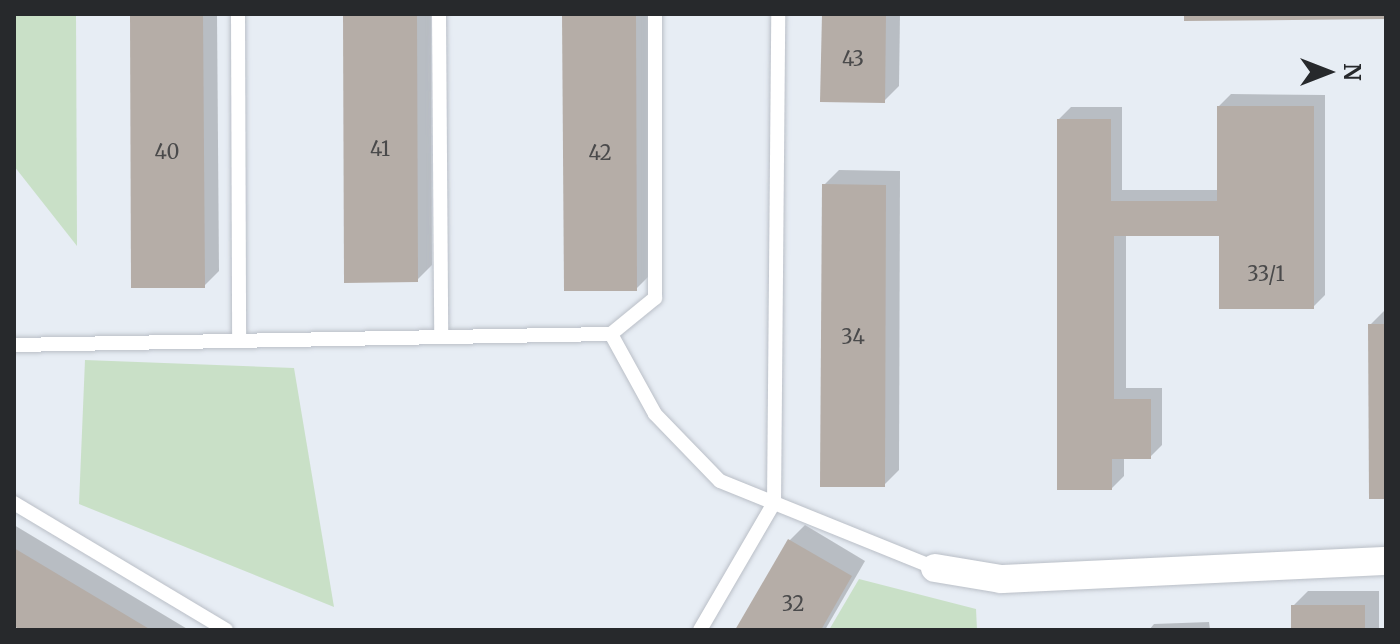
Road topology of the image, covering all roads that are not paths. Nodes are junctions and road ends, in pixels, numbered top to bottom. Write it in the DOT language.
graph roads {
  1 [pos="238,14"];
  2 [pos="439,14"];
  3 [pos="655,14"];
  4 [pos="778,14"];
  5 [pos="611,334"];
  6 [pos="441,337"];
  7 [pos="239,341"];
  8 [pos="14,345"];
  9 [pos="14,503"];
  10 [pos="774,503"];
  11 [pos="1386,561"];
  12 [pos="935,568"];
  13 [pos="226,630"];
  14 [pos="700,630"];
  1 -- 7 [label="lane"];
  2 -- 6 [label="lane"];
  3 -- 5 [label="lane"];
  4 -- 10 [label="lane"];
  5 -- 6 [label="lane"];
  5 -- 10 [label="lane"];
  6 -- 7 [label="lane"];
  7 -- 8 [label="lane"];
  9 -- 13 [label="lane"];
  10 -- 12 [label="lane"];
  10 -- 14 [label="lane"];
  11 -- 12 [label="street"];
}
